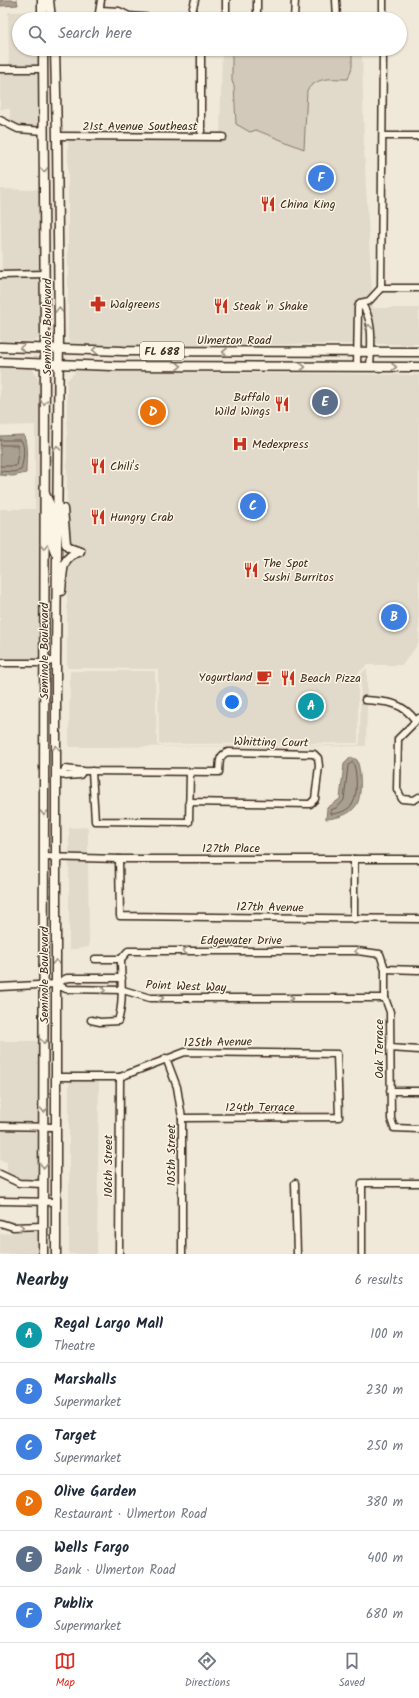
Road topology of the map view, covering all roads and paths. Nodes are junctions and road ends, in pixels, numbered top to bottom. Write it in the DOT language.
graph roads {
  1 [pos="42,0"];
  2 [pos="50,0"];
  3 [pos="54,0"];
  4 [pos="101,0"];
  5 [pos="195,0"];
  6 [pos="226,0"];
  7 [pos="257,0"];
  8 [pos="294,0"];
  9 [pos="336,0"];
  10 [pos="383,0"];
  11 [pos="100,10"];
  12 [pos="42,12"];
  13 [pos="51,12"];
  14 [pos="53,12"];
  15 [pos="121,12"];
  16 [pos="192,12"];
  17 [pos="226,12"];
  18 [pos="257,12"];
  19 [pos="294,12"];
  20 [pos="336,12"];
  21 [pos="383,12"];
  22 [pos="43,56"];
  23 [pos="55,56"];
  24 [pos="201,56"];
  25 [pos="383,56"];
  26 [pos="0,68"];
  27 [pos="43,69"];
  28 [pos="56,97"];
  29 [pos="0,120"];
  30 [pos="44,131"];
  31 [pos="200,131"];
  32 [pos="57,136"];
  33 [pos="382,136"];
  34 [pos="419,136"];
  35 [pos="223,137"];
  36 [pos="45,274"];
  37 [pos="0,275"];
  38 [pos="381,288"];
  39 [pos="419,288"];
  40 [pos="360,303"];
  41 [pos="0,347"];
  42 [pos="44,348"];
  43 [pos="59,349"];
  44 [pos="419,352"];
  45 [pos="358,353"];
  46 [pos="370,353"];
  47 [pos="0,362"];
  48 [pos="44,363"];
  49 [pos="59,363"];
  50 [pos="357,367"];
  51 [pos="370,367"];
  52 [pos="419,367"];
  53 [pos="57,465"];
  54 [pos="44,492"];
  55 [pos="57,557"];
  56 [pos="56,628"];
  57 [pos="56,660"];
  58 [pos="0,663"];
  59 [pos="44,663"];
  60 [pos="365,700"];
  61 [pos="417,719"];
  62 [pos="92,771"];
  63 [pos="190,772"];
  64 [pos="59,773"];
  65 [pos="419,797"];
  66 [pos="189,802"];
  67 [pos="44,857"];
  68 [pos="56,857"];
  69 [pos="119,859"];
  70 [pos="354,859"];
  71 [pos="419,859"];
  72 [pos="354,919"];
  73 [pos="419,919"];
  74 [pos="95,959"];
  75 [pos="121,960"];
  76 [pos="384,969"];
  77 [pos="419,970"];
  78 [pos="122,978"];
  79 [pos="56,984"];
  80 [pos="44,985"];
  81 [pos="0,987"];
  82 [pos="123,990"];
  83 [pos="385,998"];
  84 [pos="91,1020"];
  85 [pos="390,1048"];
  86 [pos="419,1050"];
  87 [pos="166,1058"];
  88 [pos="56,1077"];
  89 [pos="120,1077"];
  90 [pos="390,1091"];
  91 [pos="419,1091"];
  92 [pos="339,1117"];
  93 [pos="182,1118"];
  94 [pos="0,1126"];
  95 [pos="44,1127"];
  96 [pos="56,1127"];
  97 [pos="419,1129"];
  98 [pos="0,1174"];
  99 [pos="295,1183"];
  100 [pos="419,1183"];
  101 [pos="43,1184"];
  102 [pos="0,1200"];
  103 [pos="43,1202"];
  104 [pos="56,1202"];
  105 [pos="0,1223"];
  106 [pos="43,1226"];
  107 [pos="44,1254"];
  108 [pos="56,1254"];
  109 [pos="119,1254"];
  110 [pos="182,1254"];
  111 [pos="297,1254"];
  112 [pos="362,1254"];
  1 -- 12 [label="main road"];
  2 -- 13 [label="main road"];
  3 -- 14 [label="main road"];
  4 -- 11 [label="street"];
  5 -- 16 [label="street"];
  6 -- 17 [label="street"];
  7 -- 18 [label="street"];
  8 -- 19 [label="street"];
  9 -- 20 [label="street"];
  10 -- 21 [label="street"];
  11 -- 15 [label="street"];
  22 -- 27 [label="main road, Seminole Boulevard"];
  23 -- 28 [label="main road, Seminole Boulevard"];
  24 -- 31 [label="street"];
  25 -- 33 [label="street"];
  26 -- 27 [label="street"];
  27 -- 28 [label="main road"];
  27 -- 30 [label="main road, Seminole Boulevard"];
  28 -- 32 [label="main road, Seminole Boulevard"];
  29 -- 30 [label="street"];
  30 -- 32 [label="main road"];
  30 -- 36 [label="main road, Seminole Boulevard, one-way"];
  32 -- 35 [label="street, 21st Avenue Southeast"];
  43 -- 32 [label="main road, Seminole Boulevard, one-way"];
  33 -- 34 [label="street"];
  33 -- 38 [label="street"];
  36 -- 37 [label="street"];
  36 -- 42 [label="main road, Seminole Boulevard"];
  38 -- 39 [label="street"];
  38 -- 40 [label="street"];
  40 -- 45 [label="street"];
  46 -- 40 [label="street, one-way"];
  42 -- 41 [label="main road, Ulmerton Road / FL 688, one-way"];
  42 -- 43 [label="main road, Ulmerton Road / FL 688"];
  42 -- 48 [label="main road, Seminole Boulevard"];
  45 -- 43 [label="main road, Ulmerton Road / FL 688, one-way"];
  43 -- 49 [label="main road, Seminole Boulevard"];
  44 -- 46 [label="main road, Ulmerton Road / FL 688"];
  45 -- 46 [label="main road, Ulmerton Road / FL 688"];
  45 -- 50 [label="street"];
  46 -- 51 [label="street"];
  47 -- 48 [label="main road, FL 688"];
  48 -- 49 [label="main road, FL 688"];
  48 -- 54 [label="main road, Seminole Boulevard, one-way"];
  49 -- 50 [label="main road, FL 688, one-way"];
  53 -- 49 [label="main road, Seminole Boulevard, one-way"];
  50 -- 51 [label="main road, FL 688"];
  51 -- 52 [label="main road, FL 688, one-way"];
  53 -- 55 [label="main road, Seminole Boulevard"];
  53 -- 56 [label="main road"];
  54 -- 55 [label="main road"];
  54 -- 59 [label="main road, Seminole Boulevard, one-way"];
  55 -- 56 [label="main road, Seminole Boulevard"];
  56 -- 57 [label="main road, Seminole Boulevard"];
  57 -- 59 [label="street"];
  64 -- 57 [label="main road, Seminole Boulevard, one-way"];
  58 -- 59 [label="street"];
  59 -- 67 [label="main road, Seminole Boulevard, one-way"];
  60 -- 61 [label="street"];
  61 -- 65 [label="street"];
  62 -- 63 [label="street, Whitting Court"];
  62 -- 64 [label="street, Whitting Court"];
  62 -- 66 [label="street"];
  63 -- 66 [label="street"];
  63 -- 66 [label="street, Whitting Court"];
  64 -- 68 [label="main road, Seminole Boulevard"];
  67 -- 68 [label="street, 127th Place"];
  67 -- 80 [label="main road, Seminole Boulevard"];
  68 -- 69 [label="street, 127th Place"];
  79 -- 68 [label="main road, Seminole Boulevard, one-way"];
  69 -- 70 [label="street, 127th Place"];
  69 -- 72 [label="street, 127th Avenue"];
  70 -- 71 [label="street, 127th Place"];
  70 -- 72 [label="street"];
  72 -- 73 [label="street, 127th Avenue"];
  74 -- 75 [label="street"];
  76 -- 75 [label="street, Edgewater Drive, one-way"];
  75 -- 78 [label="street"];
  76 -- 77 [label="street"];
  76 -- 83 [label="street, Oak Terrace"];
  78 -- 79 [label="street"];
  78 -- 82 [label="street"];
  79 -- 80 [label="street"];
  79 -- 82 [label="street, Point West Way, one-way"];
  79 -- 88 [label="main road, Seminole Boulevard"];
  80 -- 81 [label="street"];
  80 -- 95 [label="main road, Seminole Boulevard, one-way"];
  82 -- 83 [label="street, Point West Way, one-way"];
  82 -- 84 [label="street"];
  83 -- 85 [label="street, Oak Terrace"];
  85 -- 86 [label="street"];
  85 -- 90 [label="street, Oak Terrace"];
  87 -- 89 [label="street, 125th Avenue"];
  87 -- 92 [label="street, 125th Avenue"];
  87 -- 93 [label="street, 105th Street"];
  88 -- 89 [label="street, 125th Avenue"];
  88 -- 96 [label="main road, Seminole Boulevard"];
  89 -- 109 [label="street, 106th Street"];
  90 -- 91 [label="street"];
  90 -- 97 [label="street, Oak Terrace"];
  92 -- 93 [label="street, 124th Terrace"];
  93 -- 110 [label="street, 105th Street"];
  94 -- 95 [label="street"];
  95 -- 96 [label="street"];
  95 -- 101 [label="main road, Seminole Boulevard, one-way"];
  96 -- 104 [label="main road, Seminole Boulevard"];
  98 -- 101 [label="street"];
  99 -- 111 [label="street"];
  100 -- 112 [label="street"];
  101 -- 103 [label="main road, Seminole Boulevard"];
  102 -- 103 [label="street"];
  103 -- 104 [label="street"];
  103 -- 106 [label="main road, Seminole Boulevard"];
  104 -- 108 [label="main road, Seminole Boulevard"];
  105 -- 106 [label="street, one-way"];
  106 -- 107 [label="main road, Seminole Boulevard"];
}
